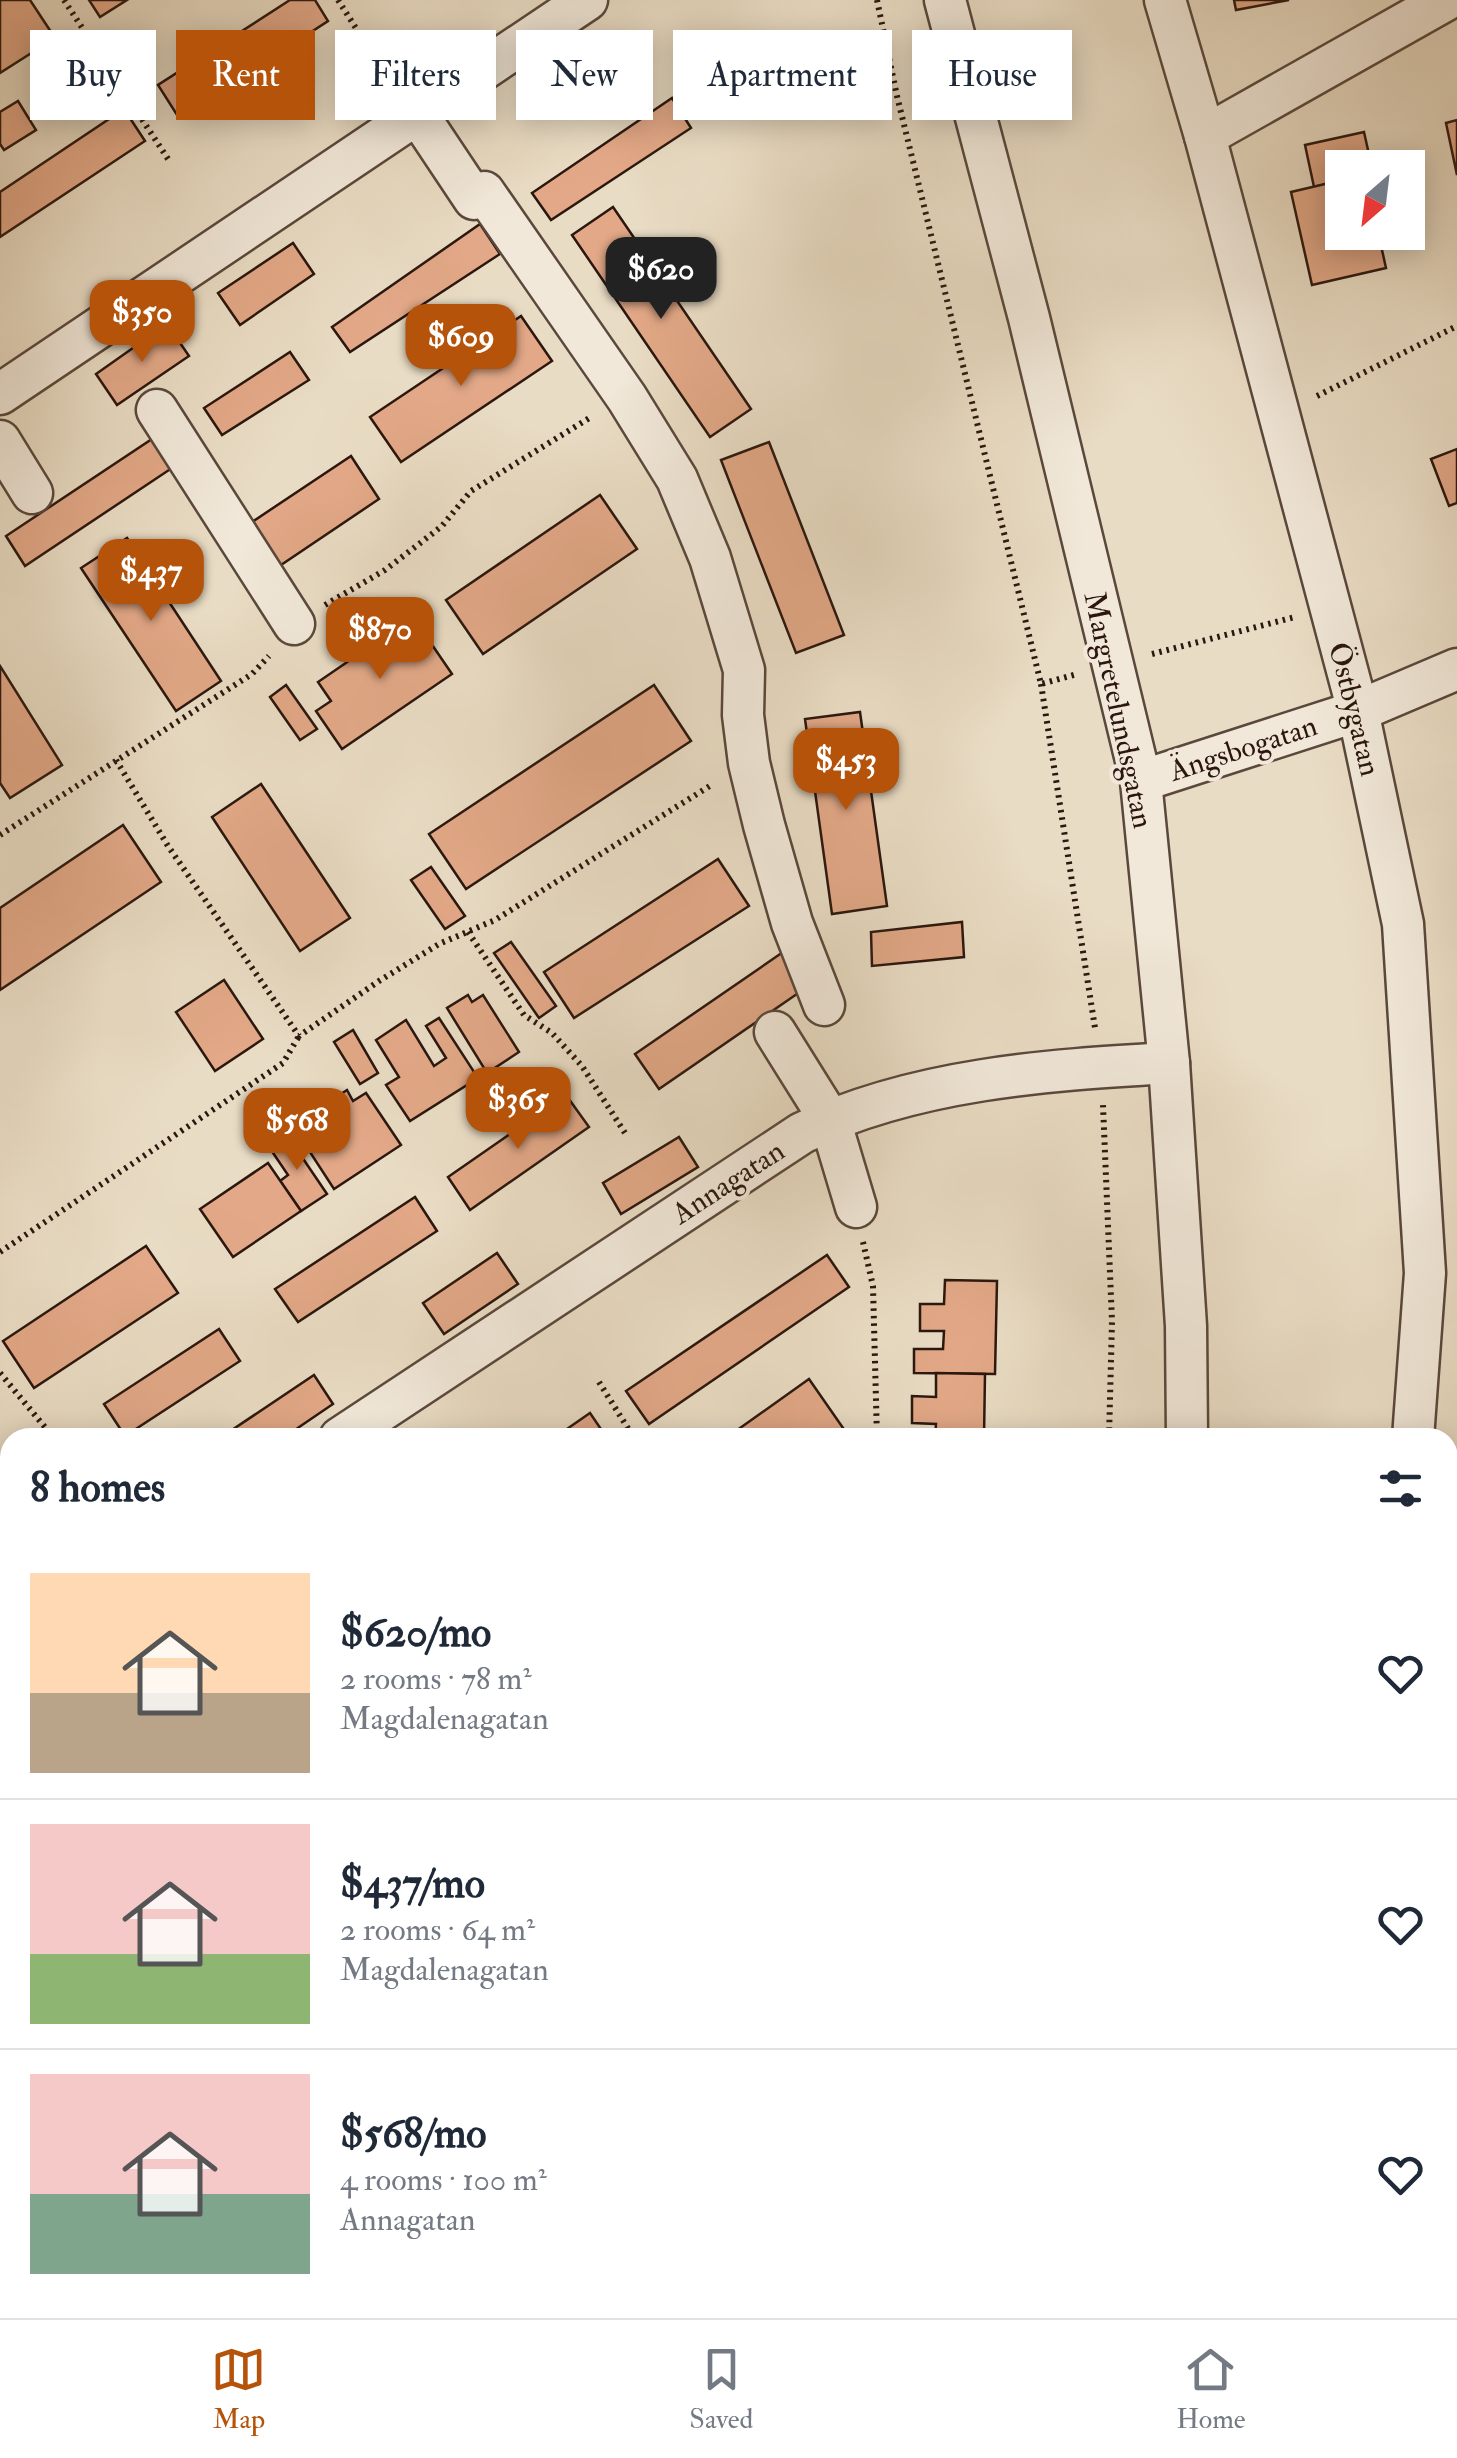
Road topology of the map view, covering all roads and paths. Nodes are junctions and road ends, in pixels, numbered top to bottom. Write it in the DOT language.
graph roads {
  1 [pos="64,0"];
  2 [pos="338,0"];
  3 [pos="587,0"];
  4 [pos="945,0"];
  5 [pos="1165,0"];
  6 [pos="1446,0"];
  7 [pos="357,30"];
  8 [pos="496,62"];
  9 [pos="411,120"];
  10 [pos="422,120"];
  11 [pos="1205,136"];
  12 [pos="168,159"];
  13 [pos="1457,326"];
  14 [pos="0,394"];
  15 [pos="627,398"];
  16 [pos="156,410"];
  17 [pos="1280,414"];
  18 [pos="0,441"];
  19 [pos="32,493"];
  20 [pos="294,624"];
  21 [pos="1457,669"];
  22 [pos="1358,711"];
  23 [pos="116,760"];
  24 [pos="749,763"];
  25 [pos="1141,782"];
  26 [pos="0,835"];
  27 [pos="468,932"];
  28 [pos="824,1004"];
  29 [pos="774,1032"];
  30 [pos="299,1036"];
  31 [pos="1168,1063"];
  32 [pos="830,1120"];
  33 [pos="624,1133"];
  34 [pos="856,1207"];
  35 [pos="0,1252"];
  36 [pos="0,1373"];
  37 [pos="599,1382"];
  38 [pos="46,1428"];
  39 [pos="355,1428"];
  40 [pos="628,1428"];
  41 [pos="876,1428"];
  42 [pos="1187,1428"];
  43 [pos="1414,1428"];
  1 -- 12 [label="path"];
  2 -- 7 [label="path"];
  3 -- 8 [label="street"];
  4 -- 25 [label="street, Margretelundsgatan"];
  5 -- 11 [label="street, Östbygatan"];
  6 -- 11 [label="street"];
  9 -- 14 [label="street"];
  10 -- 15 [label="street"];
  11 -- 17 [label="street, Östbygatan"];
  13 -- 17 [label="path"];
  15 -- 20 [label="path"];
  15 -- 24 [label="street"];
  16 -- 20 [label="street"];
  17 -- 22 [label="street, Östbygatan"];
  18 -- 19 [label="street"];
  20 -- 23 [label="path"];
  21 -- 22 [label="street, Ängsbogatan"];
  22 -- 25 [label="street, Ängsbogatan"];
  22 -- 43 [label="street, Östbygatan"];
  23 -- 26 [label="path"];
  23 -- 30 [label="path"];
  24 -- 27 [label="path"];
  24 -- 28 [label="street"];
  25 -- 31 [label="street, Margretelundsgatan"];
  27 -- 30 [label="path"];
  27 -- 33 [label="path"];
  29 -- 32 [label="street"];
  30 -- 35 [label="path"];
  31 -- 32 [label="street, Annagatan"];
  31 -- 42 [label="street, Margretelundsgatan"];
  32 -- 34 [label="street"];
  32 -- 39 [label="street, Annagatan"];
  34 -- 41 [label="path"];
  36 -- 38 [label="path"];
  37 -- 40 [label="path"];
}
